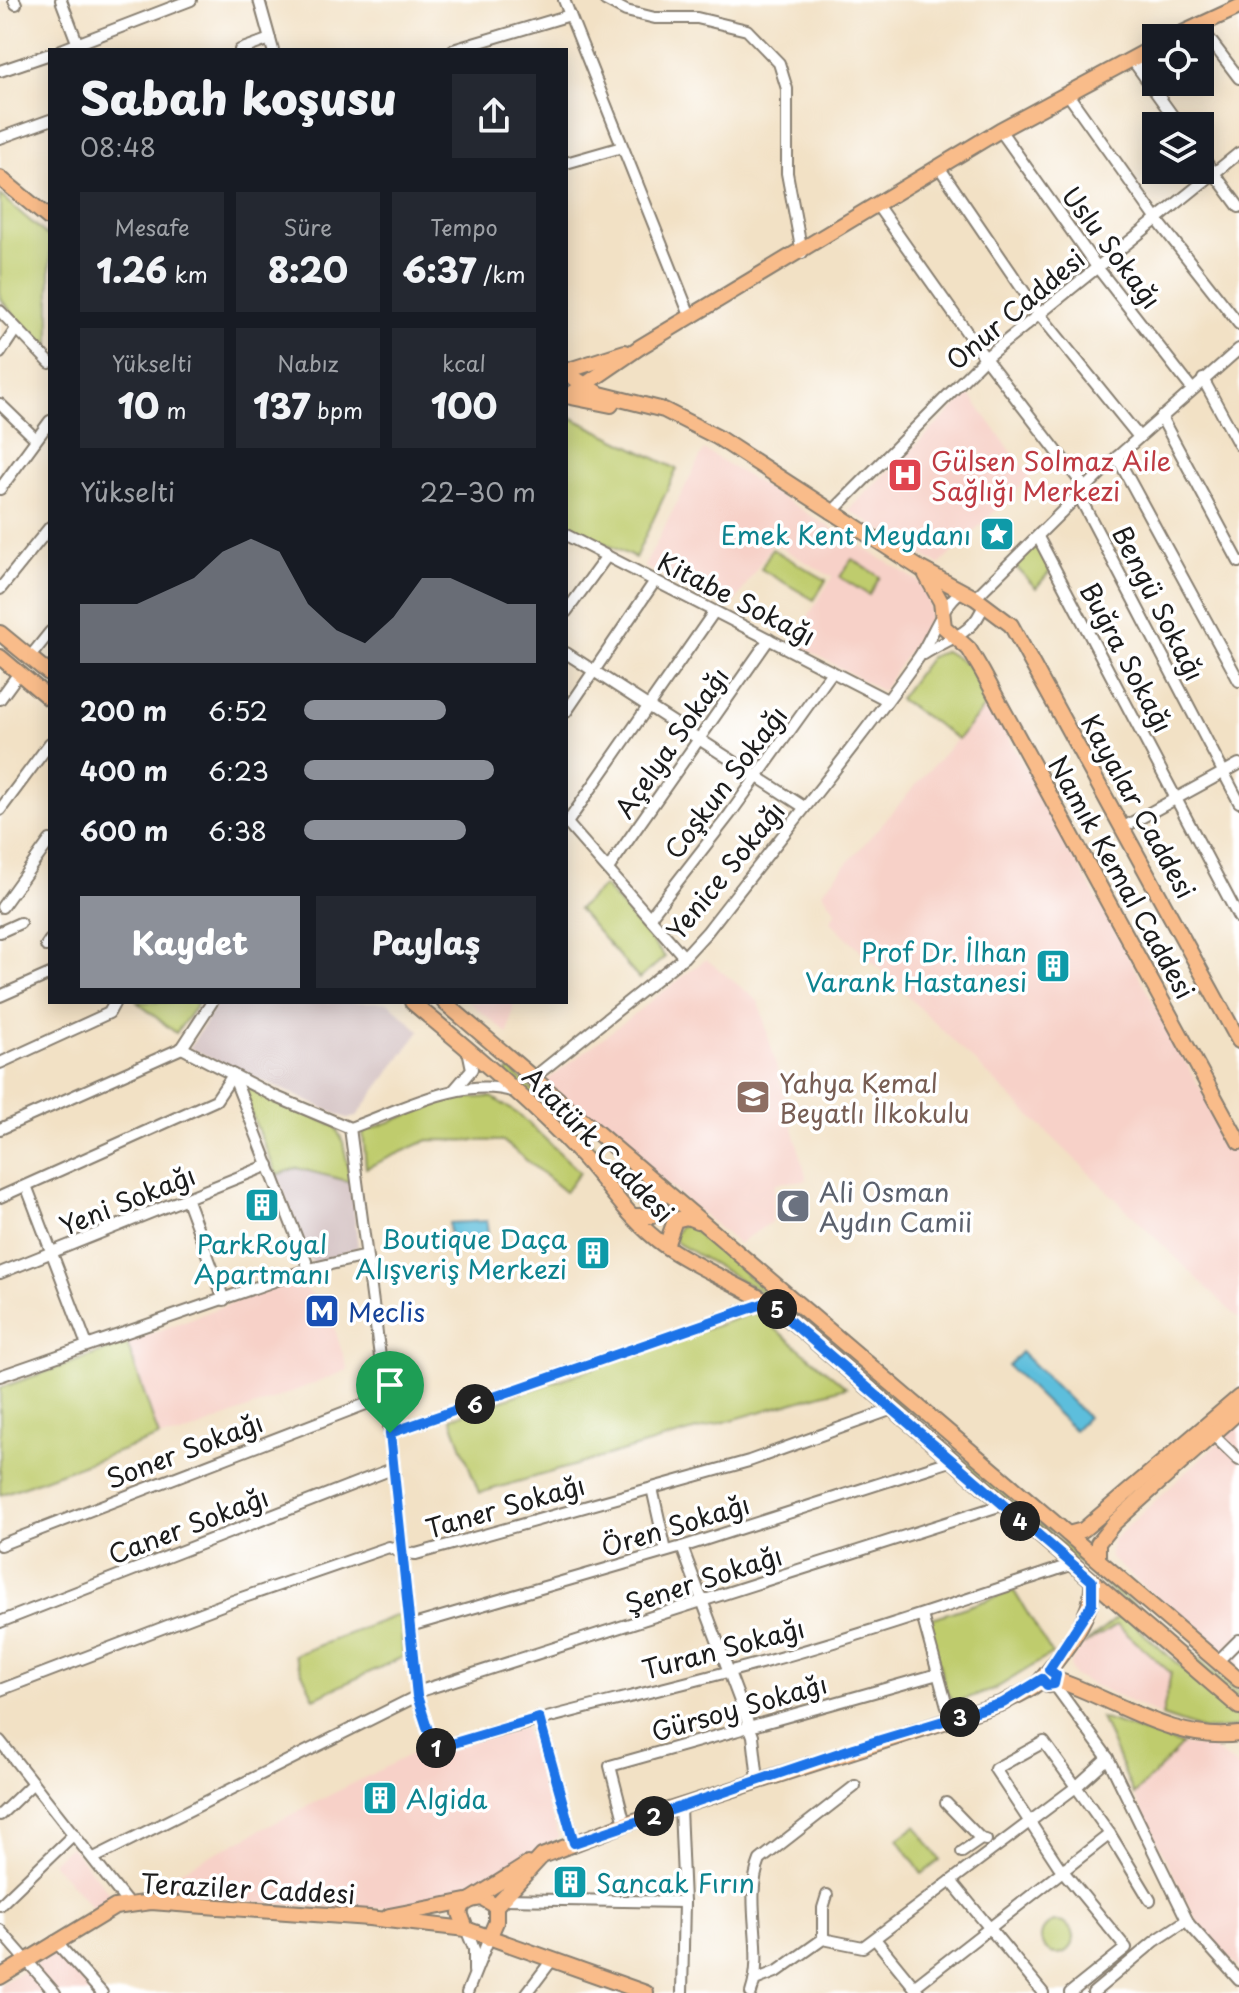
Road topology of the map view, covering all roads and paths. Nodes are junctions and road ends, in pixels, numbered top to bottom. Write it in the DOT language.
graph roads {
  1 [pos="191,0"];
  2 [pos="259,0"];
  3 [pos="564,0"];
  4 [pos="605,0"];
  5 [pos="63,1"];
  6 [pos="1239,7"];
  7 [pos="570,15"];
  8 [pos="1198,24"];
  9 [pos="272,44"];
  10 [pos="1214,45"];
  11 [pos="79,47"];
  12 [pos="251,48"];
  13 [pos="460,48"];
  14 [pos="1142,53"];
  15 [pos="48,55"];
  16 [pos="1131,58"];
  17 [pos="0,71"];
  18 [pos="1239,78"];
  19 [pos="1067,93"];
  20 [pos="1170,112"];
  21 [pos="48,121"];
  22 [pos="1000,130"];
  23 [pos="0,138"];
  24 [pos="622,147"];
  25 [pos="1239,153"];
  26 [pos="568,162"];
  27 [pos="939,167"];
  28 [pos="1214,173"];
  29 [pos="0,178"];
  30 [pos="1201,184"];
  31 [pos="877,205"];
  32 [pos="1239,207"];
  33 [pos="47,211"];
  34 [pos="1158,221"];
  35 [pos="802,253"];
  36 [pos="1097,267"];
  37 [pos="0,311"];
  38 [pos="1040,315"];
  39 [pos="691,318"];
  40 [pos="1239,324"];
  41 [pos="16,329"];
  42 [pos="640,347"];
  43 [pos="1239,349"];
  44 [pos="0,353"];
  45 [pos="985,358"];
  46 [pos="48,360"];
  47 [pos="568,373"];
  48 [pos="1203,379"];
  49 [pos="1192,389"];
  50 [pos="573,393"];
  51 [pos="0,404"];
  52 [pos="1161,417"];
  53 [pos="682,420"];
  54 [pos="48,423"];
  55 [pos="1139,437"];
  56 [pos="35,438"];
  57 [pos="1239,445"];
  58 [pos="1117,457"];
  59 [pos="0,489"];
  60 [pos="1083,493"];
  61 [pos="831,513"];
  62 [pos="48,529"];
  63 [pos="568,536"];
  64 [pos="1038,537"];
  65 [pos="607,556"];
  66 [pos="1239,562"];
  67 [pos="921,569"];
  68 [pos="655,581"];
  69 [pos="0,589"];
  70 [pos="973,598"];
  71 [pos="568,609"];
  72 [pos="714,612"];
  73 [pos="943,616"];
  74 [pos="0,633"];
  75 [pos="47,636"];
  76 [pos="959,638"];
  77 [pos="769,639"];
  78 [pos="568,654"];
  79 [pos="0,657"];
  80 [pos="30,657"];
  81 [pos="919,657"];
  82 [pos="594,671"];
  83 [pos="48,672"];
  84 [pos="832,672"];
  85 [pos="19,673"];
  86 [pos="1239,681"];
  87 [pos="48,697"];
  88 [pos="0,699"];
  89 [pos="887,700"];
  90 [pos="648,706"];
  91 [pos="568,709"];
  92 [pos="699,739"];
  93 [pos="48,746"];
  94 [pos="1239,764"];
  95 [pos="1223,772"];
  96 [pos="757,777"];
  97 [pos="1176,798"];
  98 [pos="1239,802"];
  99 [pos="804,807"];
  100 [pos="0,810"];
  101 [pos="568,819"];
  102 [pos="568,824"];
  103 [pos="1124,827"];
  104 [pos="48,843"];
  105 [pos="608,869"];
  106 [pos="2,907"];
  107 [pos="650,917"];
  108 [pos="1239,918"];
  109 [pos="20,923"];
  110 [pos="0,932"];
  111 [pos="684,957"];
  112 [pos="48,975"];
  113 [pos="0,996"];
  114 [pos="114,1004"];
  115 [pos="211,1004"];
  116 [pos="414,1004"];
  117 [pos="446,1004"];
  118 [pos="1239,1041"];
  119 [pos="182,1048"];
  120 [pos="467,1049"];
  121 [pos="0,1063"];
  122 [pos="233,1075"];
  123 [pos="533,1078"];
  124 [pos="450,1092"];
  125 [pos="520,1094"];
  126 [pos="350,1128"];
  127 [pos="0,1129"];
  128 [pos="1239,1142"];
  129 [pos="269,1165"];
  130 [pos="27,1188"];
  131 [pos="662,1190"];
  132 [pos="0,1197"];
  133 [pos="187,1200"];
  134 [pos="634,1216"];
  135 [pos="698,1221"];
  136 [pos="666,1246"];
  137 [pos="53,1253"];
  138 [pos="366,1256"];
  139 [pos="309,1269"];
  140 [pos="0,1273"];
  141 [pos="224,1300"];
  142 [pos="768,1302"];
  143 [pos="87,1345"];
  144 [pos="0,1376"];
  145 [pos="384,1397"];
  146 [pos="1239,1397"];
  147 [pos="890,1410"];
  148 [pos="1239,1411"];
  149 [pos="390,1433"];
  150 [pos="1213,1435"];
  151 [pos="1239,1460"];
  152 [pos="950,1461"];
  153 [pos="392,1469"];
  154 [pos="652,1488"];
  155 [pos="1002,1505"];
  156 [pos="1068,1534"];
  157 [pos="0,1545"];
  158 [pos="682,1547"];
  159 [pos="666,1551"];
  160 [pos="402,1553"];
  161 [pos="1098,1559"];
  162 [pos="1073,1564"];
  163 [pos="1092,1581"];
  164 [pos="702,1603"];
  165 [pos="922,1615"];
  166 [pos="0,1622"];
  167 [pos="410,1626"];
  168 [pos="1239,1640"];
  169 [pos="1218,1661"];
  170 [pos="728,1672"];
  171 [pos="938,1674"];
  172 [pos="1050,1678"];
  173 [pos="1239,1680"];
  174 [pos="0,1690"];
  175 [pos="417,1694"];
  176 [pos="1239,1707"];
  177 [pos="539,1718"];
  178 [pos="951,1721"];
  179 [pos="749,1727"];
  180 [pos="1239,1734"];
  181 [pos="0,1741"];
  182 [pos="1108,1758"];
  183 [pos="758,1780"];
  184 [pos="33,1783"];
  185 [pos="855,1786"];
  186 [pos="1076,1787"];
  187 [pos="946,1803"];
  188 [pos="680,1808"];
  189 [pos="0,1815"];
  190 [pos="1028,1822"];
  191 [pos="625,1824"];
  192 [pos="74,1834"];
  193 [pos="1110,1834"];
  194 [pos="981,1839"];
  195 [pos="574,1843"];
  196 [pos="999,1844"];
  197 [pos="962,1852"];
  198 [pos="542,1856"];
  199 [pos="94,1858"];
  200 [pos="1063,1871"];
  201 [pos="951,1881"];
  202 [pos="827,1895"];
  203 [pos="470,1899"];
  204 [pos="1150,1900"];
  205 [pos="499,1902"];
  206 [pos="684,1902"];
  207 [pos="0,1905"];
  208 [pos="129,1905"];
  209 [pos="369,1918"];
  210 [pos="1187,1920"];
  211 [pos="990,1928"];
  212 [pos="466,1929"];
  213 [pos="0,1930"];
  214 [pos="489,1938"];
  215 [pos="823,1939"];
  216 [pos="875,1939"];
  217 [pos="55,1941"];
  218 [pos="27,1958"];
  219 [pos="552,1960"];
  220 [pos="0,1977"];
  221 [pos="474,1977"];
  222 [pos="755,1980"];
  223 [pos="1239,1980"];
  224 [pos="612,1988"];
  225 [pos="916,1990"];
  226 [pos="55,1993"];
  227 [pos="102,1993"];
  228 [pos="467,1993"];
  229 [pos="527,1993"];
  230 [pos="646,1993"];
  231 [pos="682,1993"];
  232 [pos="751,1993"];
  233 [pos="1043,1993"];
  234 [pos="1070,1993"];
  235 [pos="1093,1993"];
  1 -- 11 [label="street"];
  2 -- 9 [label="street"];
  3 -- 7 [label="street"];
  4 -- 35 [label="street"];
  5 -- 11 [label="street"];
  6 -- 8 [label="main road"];
  7 -- 13 [label="street"];
  7 -- 24 [label="street"];
  9 -- 12 [label="street"];
  10 -- 18 [label="street"];
  14 -- 16 [label="main road"];
  15 -- 17 [label="street"];
  16 -- 19 [label="main road"];
  16 -- 20 [label="street"];
  19 -- 22 [label="main road"];
  19 -- 34 [label="street"];
  21 -- 23 [label="street"];
  22 -- 27 [label="main road"];
  22 -- 36 [label="street, Uslu Sokağı"];
  24 -- 26 [label="street"];
  24 -- 39 [label="street"];
  25 -- 28 [label="street, Onur Caddesi"];
  27 -- 31 [label="main road"];
  27 -- 38 [label="street"];
  28 -- 32 [label="street"];
  29 -- 33 [label="main road"];
  30 -- 34 [label="street, Onur Caddesi"];
  31 -- 35 [label="main road"];
  31 -- 45 [label="street, Bengü Sokağı"];
  34 -- 36 [label="street, Onur Caddesi"];
  34 -- 40 [label="street"];
  35 -- 39 [label="main road"];
  36 -- 38 [label="street, Onur Caddesi"];
  36 -- 49 [label="street, Uslu Sokağı"];
  37 -- 41 [label="street"];
  38 -- 45 [label="street, Onur Caddesi"];
  38 -- 55 [label="street"];
  39 -- 42 [label="main road"];
  41 -- 44 [label="street"];
  41 -- 46 [label="street"];
  42 -- 47 [label="main road"];
  42 -- 50 [label="main road"];
  43 -- 48 [label="street"];
  45 -- 60 [label="street, Bengü Sokağı"];
  45 -- 61 [label="street, Onur Caddesi"];
  47 -- 50 [label="main road"];
  48 -- 49 [label="street"];
  48 -- 57 [label="street"];
  49 -- 52 [label="street"];
  50 -- 53 [label="main road"];
  50 -- 53 [label="main road"];
  51 -- 56 [label="street"];
  52 -- 55 [label="street"];
  52 -- 66 [label="street"];
  53 -- 61 [label="main road"];
  54 -- 56 [label="street"];
  55 -- 58 [label="street"];
  56 -- 59 [label="street"];
  58 -- 60 [label="street"];
  58 -- 86 [label="street"];
  60 -- 64 [label="street"];
  60 -- 95 [label="street, Bengü Sokağı"];
  61 -- 67 [label="main road"];
  62 -- 69 [label="street"];
  63 -- 65 [label="street, Kitabe Sokağı"];
  64 -- 70 [label="street"];
  64 -- 97 [label="street, Buğra Sokağı"];
  65 -- 68 [label="street, Kitabe Sokağı"];
  65 -- 71 [label="street"];
  67 -- 70 [label="main road, Kayalar Caddesi"];
  67 -- 73 [label="main road, Namık Kemal Caddesi"];
  68 -- 72 [label="street, Kitabe Sokağı"];
  68 -- 82 [label="street"];
  70 -- 73 [label="street, Yenice Sokağı"];
  70 -- 76 [label="street"];
  70 -- 103 [label="main road, Kayalar Caddesi"];
  72 -- 77 [label="street, Kitabe Sokağı"];
  72 -- 90 [label="street"];
  73 -- 76 [label="main road, Namık Kemal Caddesi"];
  73 -- 81 [label="street, Yenice Sokağı"];
  74 -- 80 [label="main road"];
  75 -- 80 [label="street"];
  76 -- 81 [label="street"];
  76 -- 128 [label="main road, Namık Kemal Caddesi"];
  77 -- 84 [label="street, Kitabe Sokağı"];
  77 -- 92 [label="street, Açelya Sokağı"];
  78 -- 82 [label="street"];
  79 -- 85 [label="main road"];
  80 -- 83 [label="main road"];
  81 -- 89 [label="street, Yenice Sokağı"];
  82 -- 90 [label="street"];
  82 -- 91 [label="street"];
  84 -- 89 [label="street, Kitabe Sokağı"];
  84 -- 96 [label="street, Coşkun Sokağı"];
  85 -- 87 [label="main road"];
  85 -- 88 [label="street"];
  89 -- 99 [label="street, Yenice Sokağı"];
  90 -- 92 [label="street"];
  90 -- 101 [label="street"];
  92 -- 96 [label="street"];
  92 -- 105 [label="street, Açelya Sokağı"];
  93 -- 100 [label="street"];
  94 -- 95 [label="street"];
  95 -- 97 [label="street"];
  95 -- 98 [label="street, Bengü Sokağı"];
  96 -- 99 [label="street"];
  96 -- 107 [label="street, Coşkun Sokağı"];
  97 -- 103 [label="street"];
  97 -- 108 [label="street, Buğra Sokağı"];
  99 -- 111 [label="street, Yenice Sokağı"];
  102 -- 105 [label="street"];
  103 -- 118 [label="main road, Kayalar Caddesi"];
  104 -- 106 [label="street"];
  105 -- 107 [label="street"];
  107 -- 111 [label="street"];
  109 -- 110 [label="street"];
  111 -- 123 [label="street, Yenice Sokağı"];
  112 -- 113 [label="street"];
  114 -- 121 [label="street"];
  115 -- 119 [label="street"];
  116 -- 120 [label="main road, Atatürk Caddesi"];
  117 -- 123 [label="main road, Atatürk Caddesi"];
  119 -- 122 [label="street"];
  119 -- 127 [label="street"];
  120 -- 124 [label="street"];
  120 -- 125 [label="main road, Atatürk Caddesi"];
  122 -- 126 [label="street"];
  122 -- 129 [label="street"];
  122 -- 130 [label="street"];
  123 -- 131 [label="main road, Atatürk Caddesi"];
  124 -- 125 [label="street"];
  124 -- 126 [label="street"];
  125 -- 134 [label="main road, Atatürk Caddesi"];
  126 -- 138 [label="street"];
  129 -- 133 [label="street, Yeni Sokağı"];
  129 -- 139 [label="street"];
  130 -- 132 [label="street"];
  130 -- 137 [label="street"];
  131 -- 134 [label="main road"];
  131 -- 135 [label="main road, Atatürk Caddesi"];
  133 -- 137 [label="street, Yeni Sokağı"];
  133 -- 141 [label="street"];
  134 -- 136 [label="main road, Atatürk Caddesi"];
  135 -- 136 [label="main road"];
  135 -- 156 [label="main road, Atatürk Caddesi"];
  136 -- 142 [label="main road, Atatürk Caddesi"];
  137 -- 140 [label="street, Yeni Sokağı"];
  137 -- 143 [label="street"];
  138 -- 139 [label="street"];
  138 -- 145 [label="street"];
  139 -- 141 [label="street"];
  141 -- 143 [label="street"];
  142 -- 147 [label="main road, Atatürk Caddesi"];
  142 -- 149 [label="street"];
  143 -- 144 [label="street"];
  145 -- 149 [label="street"];
  145 -- 157 [label="street, Soner Sokağı"];
  146 -- 156 [label="main road"];
  147 -- 152 [label="main road, Atatürk Caddesi"];
  147 -- 154 [label="street, Taner Sokağı"];
  148 -- 150 [label="main road"];
  149 -- 153 [label="street"];
  150 -- 151 [label="street"];
  150 -- 161 [label="main road"];
  152 -- 155 [label="main road, Atatürk Caddesi"];
  152 -- 158 [label="street, Ören Sokağı"];
  153 -- 160 [label="street"];
  153 -- 166 [label="street, Caner Sokağı"];
  154 -- 159 [label="street"];
  154 -- 160 [label="street, Taner Sokağı"];
  155 -- 162 [label="main road, Atatürk Caddesi"];
  155 -- 164 [label="street, Şener Sokağı"];
  156 -- 161 [label="main road, Atatürk Caddesi"];
  158 -- 159 [label="street, Ören Sokağı"];
  158 -- 164 [label="street"];
  159 -- 167 [label="street, Ören Sokağı"];
  160 -- 167 [label="street"];
  160 -- 174 [label="street, Taner Sokağı"];
  161 -- 169 [label="main road, Atatürk Caddesi"];
  162 -- 163 [label="main road, Atatürk Caddesi"];
  162 -- 165 [label="street, Turan Sokağı"];
  163 -- 172 [label="main road"];
  163 -- 176 [label="main road, Atatürk Caddesi"];
  164 -- 170 [label="street"];
  164 -- 175 [label="street, Şener Sokağı"];
  165 -- 170 [label="street, Turan Sokağı"];
  165 -- 171 [label="street"];
  167 -- 175 [label="street"];
  168 -- 169 [label="street"];
  169 -- 173 [label="main road, Atatürk Caddesi"];
  170 -- 177 [label="street, Turan Sokağı"];
  170 -- 179 [label="street"];
  171 -- 178 [label="street"];
  171 -- 179 [label="street, Gürsoy Sokağı"];
  172 -- 178 [label="main road"];
  172 -- 180 [label="main road"];
  172 -- 182 [label="street"];
  175 -- 177 [label="street, Turan Sokağı"];
  175 -- 199 [label="street, Şener Sokağı"];
  177 -- 195 [label="street"];
  178 -- 183 [label="main road"];
  179 -- 183 [label="street"];
  179 -- 191 [label="street, Gürsoy Sokağı"];
  181 -- 184 [label="street"];
  182 -- 186 [label="street"];
  182 -- 210 [label="street"];
  183 -- 188 [label="main road"];
  184 -- 189 [label="street"];
  184 -- 192 [label="street"];
  185 -- 222 [label="street"];
  186 -- 190 [label="street"];
  186 -- 190 [label="street"];
  186 -- 193 [label="street"];
  187 -- 194 [label="street"];
  188 -- 191 [label="main road"];
  188 -- 206 [label="street"];
  190 -- 196 [label="street"];
  190 -- 200 [label="street"];
  191 -- 195 [label="main road"];
  192 -- 199 [label="street"];
  192 -- 207 [label="street"];
  193 -- 200 [label="street"];
  193 -- 204 [label="street"];
  194 -- 196 [label="street"];
  194 -- 197 [label="street"];
  195 -- 198 [label="main road"];
  196 -- 201 [label="street"];
  198 -- 203 [label="main road"];
  198 -- 205 [label="main road"];
  199 -- 208 [label="street"];
  200 -- 211 [label="street"];
  200 -- 234 [label="street"];
  201 -- 211 [label="street"];
  201 -- 216 [label="street"];
  202 -- 215 [label="street"];
  203 -- 205 [label="main road"];
  203 -- 209 [label="main road, Teraziler Caddesi"];
  203 -- 212 [label="main road"];
  205 -- 206 [label="street"];
  205 -- 214 [label="main road"];
  206 -- 231 [label="street"];
  208 -- 209 [label="main road, Teraziler Caddesi"];
  208 -- 217 [label="main road, Teraziler Caddesi"];
  209 -- 212 [label="main road, Teraziler Caddesi"];
  210 -- 223 [label="street"];
  210 -- 235 [label="street"];
  211 -- 225 [label="street"];
  211 -- 233 [label="street"];
  212 -- 214 [label="main road, Teraziler Caddesi"];
  212 -- 221 [label="street"];
  213 -- 218 [label="street"];
  214 -- 219 [label="main road, Teraziler Caddesi"];
  214 -- 221 [label="street"];
  215 -- 216 [label="street"];
  215 -- 222 [label="street"];
  216 -- 225 [label="street"];
  217 -- 218 [label="main road, Teraziler Caddesi"];
  217 -- 227 [label="street"];
  218 -- 220 [label="main road, Teraziler Caddesi"];
  218 -- 226 [label="street"];
  219 -- 224 [label="main road, Teraziler Caddesi"];
  219 -- 229 [label="street"];
  221 -- 228 [label="street"];
  222 -- 232 [label="street"];
  224 -- 230 [label="main road, Teraziler Caddesi"];
}
